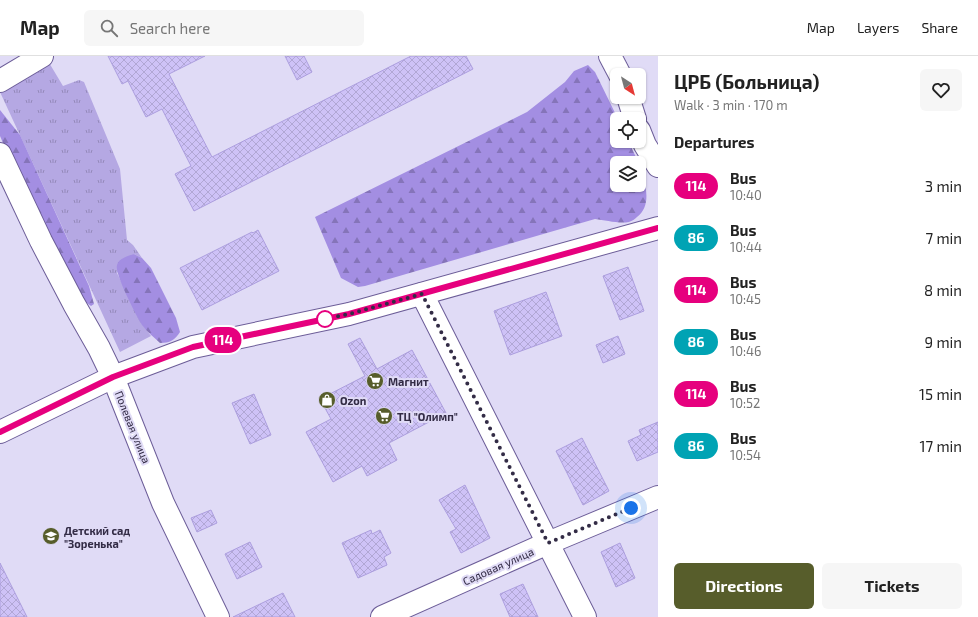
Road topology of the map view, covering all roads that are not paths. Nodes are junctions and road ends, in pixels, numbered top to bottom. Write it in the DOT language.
graph roads {
  1 [pos="42,56"];
  2 [pos="610,56"];
  3 [pos="619,56"];
  4 [pos="617,68"];
  5 [pos="620,68"];
  6 [pos="0,81"];
  7 [pos="646,147"];
  8 [pos="0,154"];
  9 [pos="658,166"];
  10 [pos="658,228"];
  11 [pos="422,294"];
  12 [pos="113,377"];
  13 [pos="0,432"];
  14 [pos="658,497"];
  15 [pos="548,543"];
  16 [pos="218,617"];
  17 [pos="382,617"];
  18 [pos="585,617"];
  1 -- 6 [label="street"];
  2 -- 4 [label="street"];
  3 -- 5 [label="street"];
  7 -- 9 [label="street"];
  8 -- 12 [label="street, Полевая улица"];
  10 -- 11 [label="street"];
  11 -- 12 [label="street"];
  11 -- 15 [label="street"];
  12 -- 13 [label="street"];
  12 -- 16 [label="street, Полевая улица"];
  14 -- 15 [label="street, Садовая улица"];
  15 -- 17 [label="street, Садовая улица"];
  15 -- 18 [label="street"];
}
